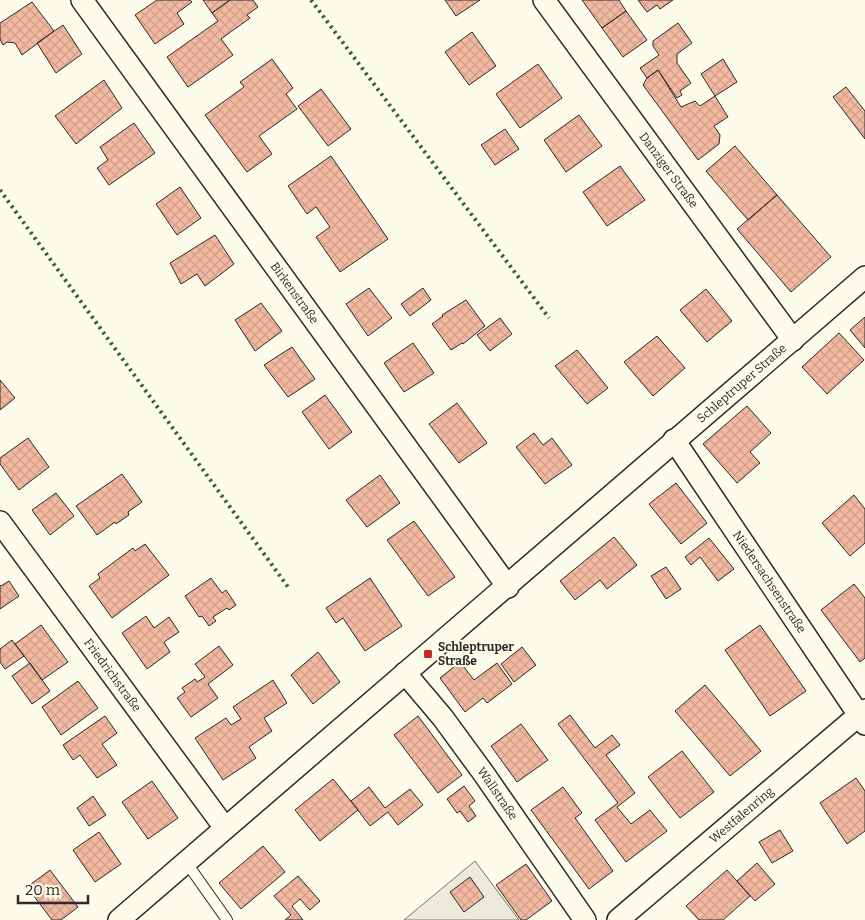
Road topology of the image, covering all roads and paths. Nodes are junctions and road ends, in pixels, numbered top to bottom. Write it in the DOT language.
graph roads {
  1 [pos="82,0"];
  2 [pos="544,0"];
  3 [pos="865,277"];
  4 [pos="792,340"];
  5 [pos="674,440"];
  6 [pos="0,522"];
  7 [pos="508,587"];
  8 [pos="405,673"];
  9 [pos="863,717"];
  10 [pos="225,828"];
  11 [pos="186,862"];
  12 [pos="119,920"];
  13 [pos="227,920"];
  14 [pos="585,920"];
  15 [pos="618,920"];
  1 -- 7 [label="street, Birkenstraße"];
  2 -- 4 [label="street, Danziger Straße"];
  3 -- 4 [label="street, Schleptruper Straße"];
  4 -- 5 [label="street, Schleptruper Straße"];
  5 -- 7 [label="street, Schleptruper Straße"];
  5 -- 9 [label="street, Niedersachsenstraße"];
  6 -- 10 [label="street, Friedrichstraße"];
  7 -- 8 [label="street, Schleptruper Straße"];
  8 -- 10 [label="street, Schleptruper Straße"];
  8 -- 14 [label="street, Wallstraße"];
  9 -- 15 [label="street, Westfalenring"];
  10 -- 11 [label="street, Schleptruper Straße"];
  11 -- 12 [label="street, Schleptruper Straße"];
  11 -- 13 [label="lane"];
}
